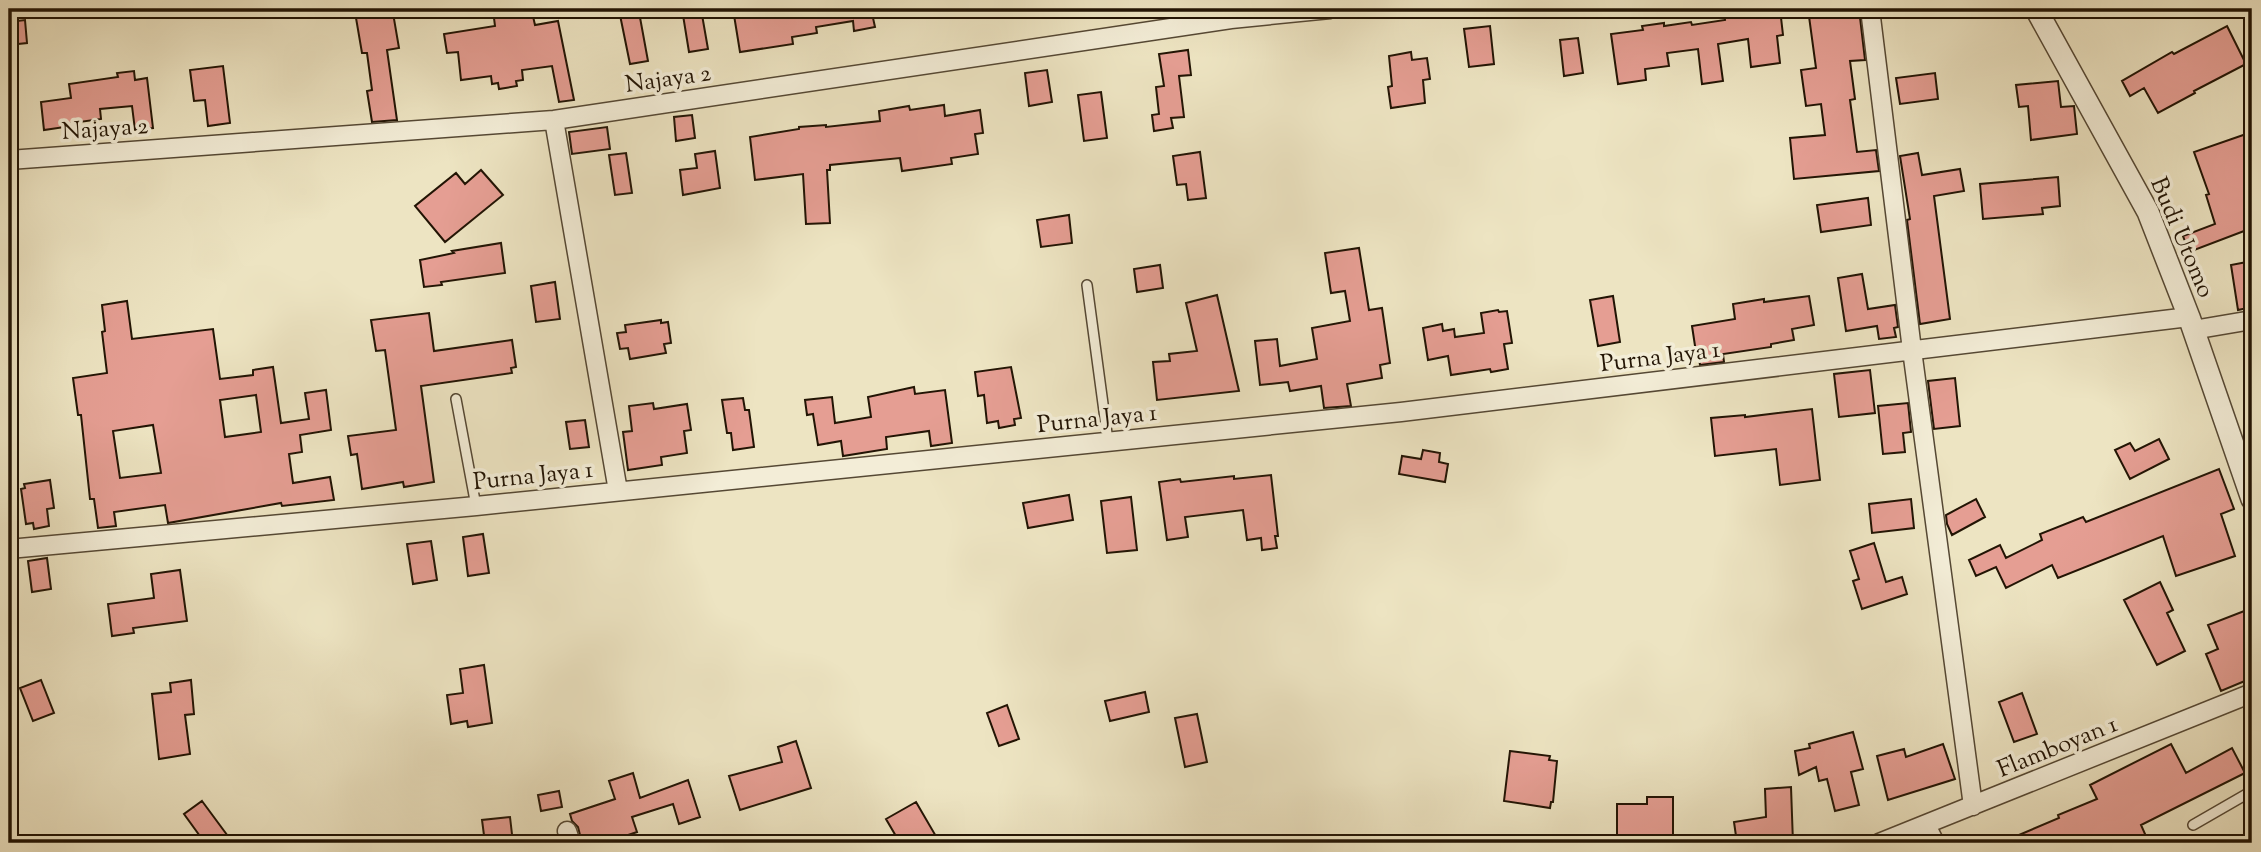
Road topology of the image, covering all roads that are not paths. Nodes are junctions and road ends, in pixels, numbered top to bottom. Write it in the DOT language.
graph roads {
  1 [pos="1324,9"];
  2 [pos="1330,9"];
  3 [pos="1870,9"];
  4 [pos="2036,9"];
  5 [pos="1230,14"];
  6 [pos="554,120"];
  7 [pos="9,160"];
  8 [pos="1087,285"];
  9 [pos="2252,320"];
  10 [pos="2191,323"];
  11 [pos="1912,350"];
  12 [pos="456,400"];
  13 [pos="1108,441"];
  14 [pos="618,491"];
  15 [pos="2252,499"];
  16 [pos="476,506"];
  17 [pos="9,550"];
  18 [pos="2252,693"];
  19 [pos="2252,791"];
  20 [pos="1973,806"];
  21 [pos="1926,825"];
  22 [pos="2193,825"];
  23 [pos="1880,843"];
  24 [pos="1935,843"];
  1 -- 2 [label="street, Najaya 2"];
  1 -- 5 [label="street, Najaya 2"];
  3 -- 11 [label="street"];
  4 -- 10 [label="street, Budi Utomo"];
  5 -- 6 [label="street, Najaya 2"];
  6 -- 7 [label="street, Najaya 2"];
  6 -- 14 [label="street"];
  8 -- 13 [label="lane"];
  9 -- 10 [label="street, Purna Jaya 1"];
  10 -- 11 [label="street, Purna Jaya 1"];
  10 -- 15 [label="street, Budi Utomo"];
  11 -- 13 [label="street, Purna Jaya 1"];
  11 -- 20 [label="street"];
  12 -- 16 [label="lane"];
  13 -- 14 [label="street, Purna Jaya 1"];
  14 -- 16 [label="street, Purna Jaya 1"];
  16 -- 17 [label="street, Purna Jaya 1"];
  18 -- 20 [label="street, Flamboyan 1"];
  19 -- 22 [label="lane"];
  20 -- 21 [label="street, Flamboyan 1"];
  21 -- 23 [label="street, Flamboyan 1"];
  21 -- 24 [label="street"];
}
